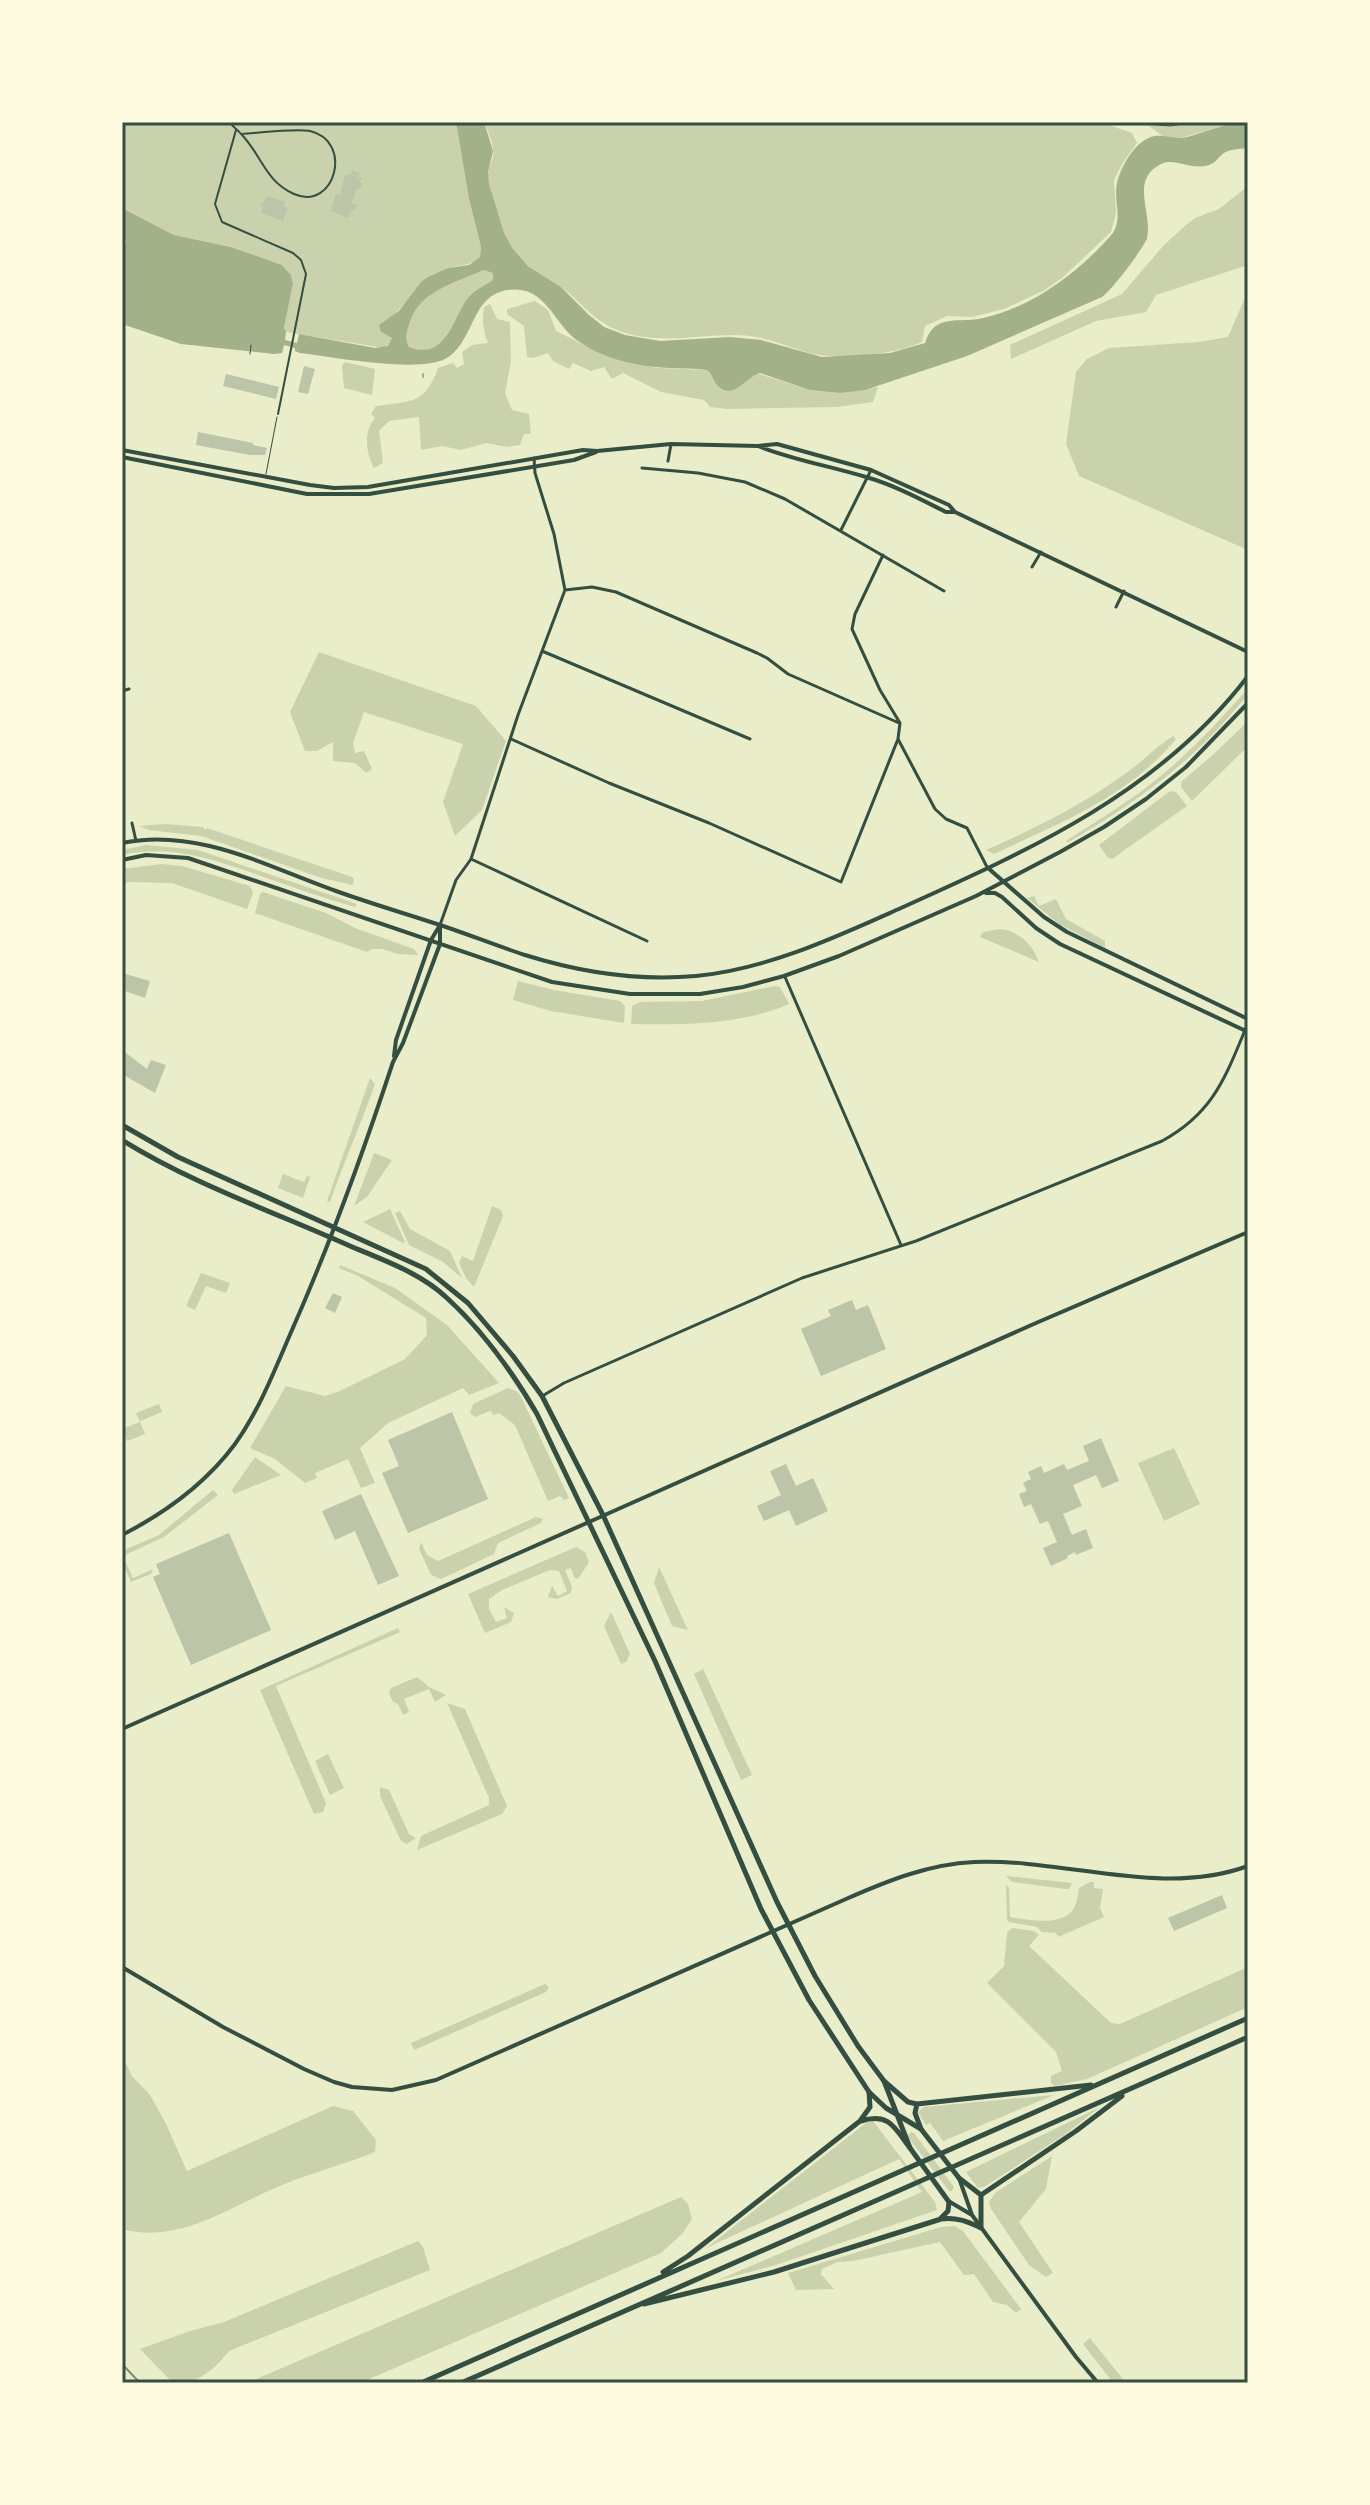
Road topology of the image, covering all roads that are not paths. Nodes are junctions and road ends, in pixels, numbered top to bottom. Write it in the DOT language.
graph roads {
  1 [pos="229,122"];
  2 [pos="236,130"];
  3 [pos="242,134"];
  4 [pos="278,414"];
  5 [pos="671,444"];
  6 [pos="758,446"];
  7 [pos="122,450"];
  8 [pos="597,451"];
  9 [pos="122,457"];
  10 [pos="534,458"];
  11 [pos="668,461"];
  12 [pos="535,467"];
  13 [pos="642,468"];
  14 [pos="871,470"];
  15 [pos="265,477"];
  16 [pos="867,477"];
  17 [pos="264,485"];
  18 [pos="955,512"];
  19 [pos="841,530"];
  20 [pos="1041,552"];
  21 [pos="883,555"];
  22 [pos="1032,567"];
  23 [pos="565,590"];
  24 [pos="944,591"];
  25 [pos="1124,591"];
  26 [pos="1116,607"];
  27 [pos="542,651"];
  28 [pos="1248,652"];
  29 [pos="1248,676"];
  30 [pos="129,689"];
  31 [pos="122,691"];
  32 [pos="1248,703"];
  33 [pos="900,723"];
  34 [pos="511,739"];
  35 [pos="750,739"];
  36 [pos="898,739"];
  37 [pos="132,823"];
  38 [pos="136,841"];
  39 [pos="122,843"];
  40 [pos="471,859"];
  41 [pos="122,860"];
  42 [pos="988,868"];
  43 [pos="1005,881"];
  44 [pos="976,896"];
  45 [pos="440,925"];
  46 [pos="431,940"];
  47 [pos="647,941"];
  48 [pos="440,944"];
  49 [pos="784,976"];
  50 [pos="1248,1021"];
  51 [pos="1246,1031"];
  52 [pos="393,1062"];
  53 [pos="122,1125"];
  54 [pos="122,1140"];
  55 [pos="336,1227"];
  56 [pos="1248,1232"];
  57 [pos="332,1238"];
  58 [pos="901,1245"];
  59 [pos="542,1396"];
  60 [pos="603,1515"];
  61 [pos="589,1522"];
  62 [pos="122,1535"];
  63 [pos="122,1729"];
  64 [pos="1248,1866"];
  65 [pos="789,1925"];
  66 [pos="772,1932"];
  67 [pos="122,1967"];
  68 [pos="1248,2018"];
  69 [pos="1248,2037"];
  70 [pos="884,2081"];
  71 [pos="1100,2084"];
  72 [pos="1144,2084"];
  73 [pos="869,2092"];
  74 [pos="917,2104"];
  75 [pos="899,2116"];
  76 [pos="860,2121"];
  77 [pos="921,2129"];
  78 [pos="910,2148"];
  79 [pos="959,2178"];
  80 [pos="981,2195"];
  81 [pos="949,2202"];
  82 [pos="972,2215"];
  83 [pos="941,2219"];
  84 [pos="981,2228"];
  85 [pos="645,2283"];
  86 [pos="627,2309"];
  87 [pos="421,2383"];
  88 [pos="461,2383"];
  89 [pos="1098,2383"];
  1 -- 2 [label="street"];
  2 -- 3 [label="street"];
  2 -- 4 [label="street"];
  3 -- 3 [label="street"];
  4 -- 15 [label="lane"];
  5 -- 6 [label="street"];
  5 -- 8 [label="street"];
  5 -- 11 [label="street"];
  6 -- 14 [label="street"];
  6 -- 16 [label="street"];
  7 -- 15 [label="street"];
  8 -- 10 [label="street"];
  8 -- 12 [label="street"];
  9 -- 17 [label="street"];
  10 -- 12 [label="street"];
  10 -- 15 [label="street"];
  12 -- 17 [label="street"];
  12 -- 23 [label="street"];
  13 -- 19 [label="street"];
  14 -- 16 [label="street"];
  14 -- 18 [label="street"];
  15 -- 17 [label="lane"];
  16 -- 18 [label="street"];
  16 -- 19 [label="street"];
  18 -- 20 [label="street"];
  19 -- 21 [label="street"];
  20 -- 22 [label="street"];
  20 -- 25 [label="street"];
  21 -- 24 [label="street"];
  21 -- 33 [label="street"];
  23 -- 27 [label="street"];
  23 -- 33 [label="street"];
  25 -- 26 [label="street"];
  25 -- 28 [label="street"];
  27 -- 34 [label="street"];
  27 -- 35 [label="street"];
  29 -- 42 [label="street"];
  30 -- 31 [label="street"];
  32 -- 43 [label="street"];
  33 -- 36 [label="street"];
  34 -- 36 [label="street"];
  34 -- 40 [label="street"];
  36 -- 42 [label="street"];
  37 -- 38 [label="street"];
  38 -- 39 [label="street"];
  38 -- 45 [label="street"];
  40 -- 45 [label="street"];
  40 -- 47 [label="street"];
  41 -- 46 [label="street"];
  42 -- 43 [label="street"];
  42 -- 45 [label="street"];
  43 -- 44 [label="street"];
  43 -- 50 [label="street"];
  44 -- 49 [label="street"];
  44 -- 51 [label="street"];
  45 -- 46 [label="street"];
  45 -- 48 [label="street"];
  46 -- 48 [label="street"];
  46 -- 52 [label="street"];
  48 -- 49 [label="street"];
  48 -- 52 [label="street"];
  49 -- 58 [label="street"];
  50 -- 51 [label="street"];
  51 -- 58 [label="street"];
  52 -- 55 [label="street"];
  53 -- 55 [label="main road"];
  54 -- 57 [label="main road"];
  55 -- 57 [label="street"];
  55 -- 59 [label="main road"];
  56 -- 60 [label="street"];
  57 -- 61 [label="main road"];
  57 -- 62 [label="street"];
  58 -- 59 [label="street"];
  59 -- 60 [label="main road"];
  60 -- 61 [label="street"];
  60 -- 65 [label="main road"];
  61 -- 63 [label="street"];
  61 -- 66 [label="main road"];
  64 -- 65 [label="street"];
  65 -- 66 [label="street"];
  65 -- 70 [label="main road"];
  66 -- 67 [label="street"];
  66 -- 73 [label="main road"];
  68 -- 71 [label="main road"];
  69 -- 72 [label="main road"];
  70 -- 74 [label="main road"];
  70 -- 75 [label="main road"];
  71 -- 74 [label="main road"];
  71 -- 85 [label="main road"];
  72 -- 80 [label="main road"];
  72 -- 86 [label="main road"];
  73 -- 75 [label="main road"];
  73 -- 76 [label="main road"];
  74 -- 77 [label="main road"];
  75 -- 77 [label="main road"];
  75 -- 78 [label="main road"];
  76 -- 78 [label="main road"];
  76 -- 85 [label="main road"];
  77 -- 79 [label="main road"];
  78 -- 81 [label="main road"];
  79 -- 80 [label="main road"];
  79 -- 82 [label="street"];
  80 -- 84 [label="main road"];
  81 -- 82 [label="street"];
  81 -- 83 [label="main road"];
  82 -- 84 [label="street"];
  83 -- 84 [label="main road"];
  83 -- 86 [label="main road"];
  84 -- 89 [label="street"];
  85 -- 87 [label="main road"];
  86 -- 88 [label="main road"];
}
